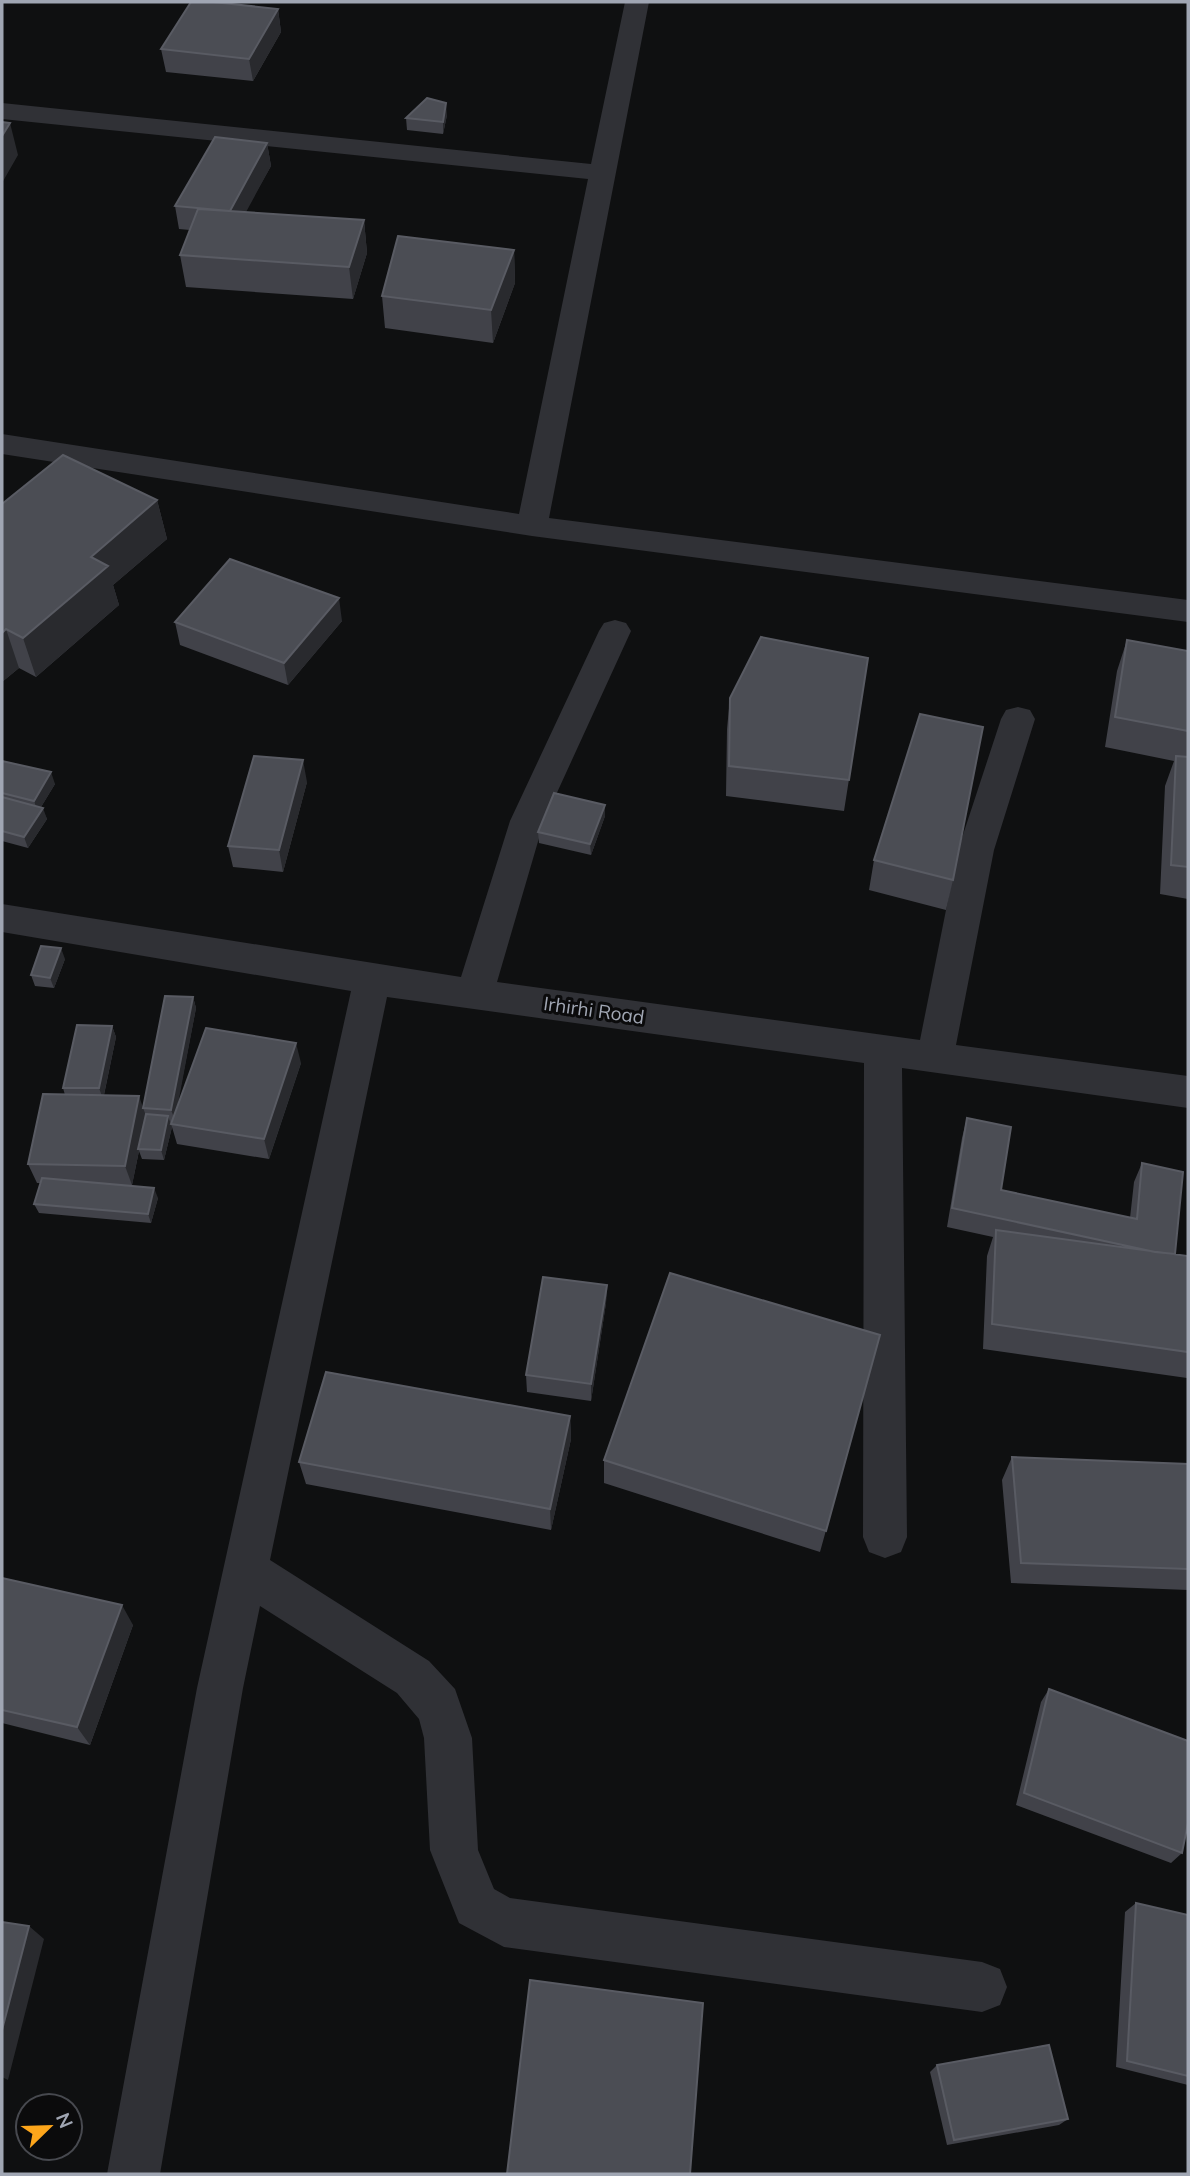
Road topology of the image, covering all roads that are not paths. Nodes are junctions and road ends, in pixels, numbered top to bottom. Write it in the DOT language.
graph roads {
  1 [pos="637,2"];
  2 [pos="2,111"];
  3 [pos="603,173"];
  4 [pos="2,444"];
  5 [pos="532,526"];
  6 [pos="1188,611"];
  7 [pos="615,631"];
  8 [pos="1018,719"];
  9 [pos="2,918"];
  10 [pos="372,980"];
  11 [pos="475,993"];
  12 [pos="883,1050"];
  13 [pos="935,1057"];
  14 [pos="1188,1092"];
  15 [pos="885,1537"];
  16 [pos="245,1570"];
  17 [pos="982,1987"];
  18 [pos="133,2174"];
  1 -- 3 [label="street"];
  2 -- 3 [label="street"];
  3 -- 5 [label="street"];
  4 -- 5 [label="street"];
  5 -- 6 [label="street"];
  7 -- 11 [label="street"];
  8 -- 13 [label="street"];
  9 -- 10 [label="street, Irhirhi Road"];
  10 -- 11 [label="street, Irhirhi Road"];
  10 -- 16 [label="street"];
  11 -- 12 [label="street, Irhirhi Road"];
  12 -- 13 [label="street, Irhirhi Road"];
  12 -- 15 [label="street"];
  13 -- 14 [label="street, Irhirhi Road"];
  16 -- 17 [label="street"];
  16 -- 18 [label="street"];
}
